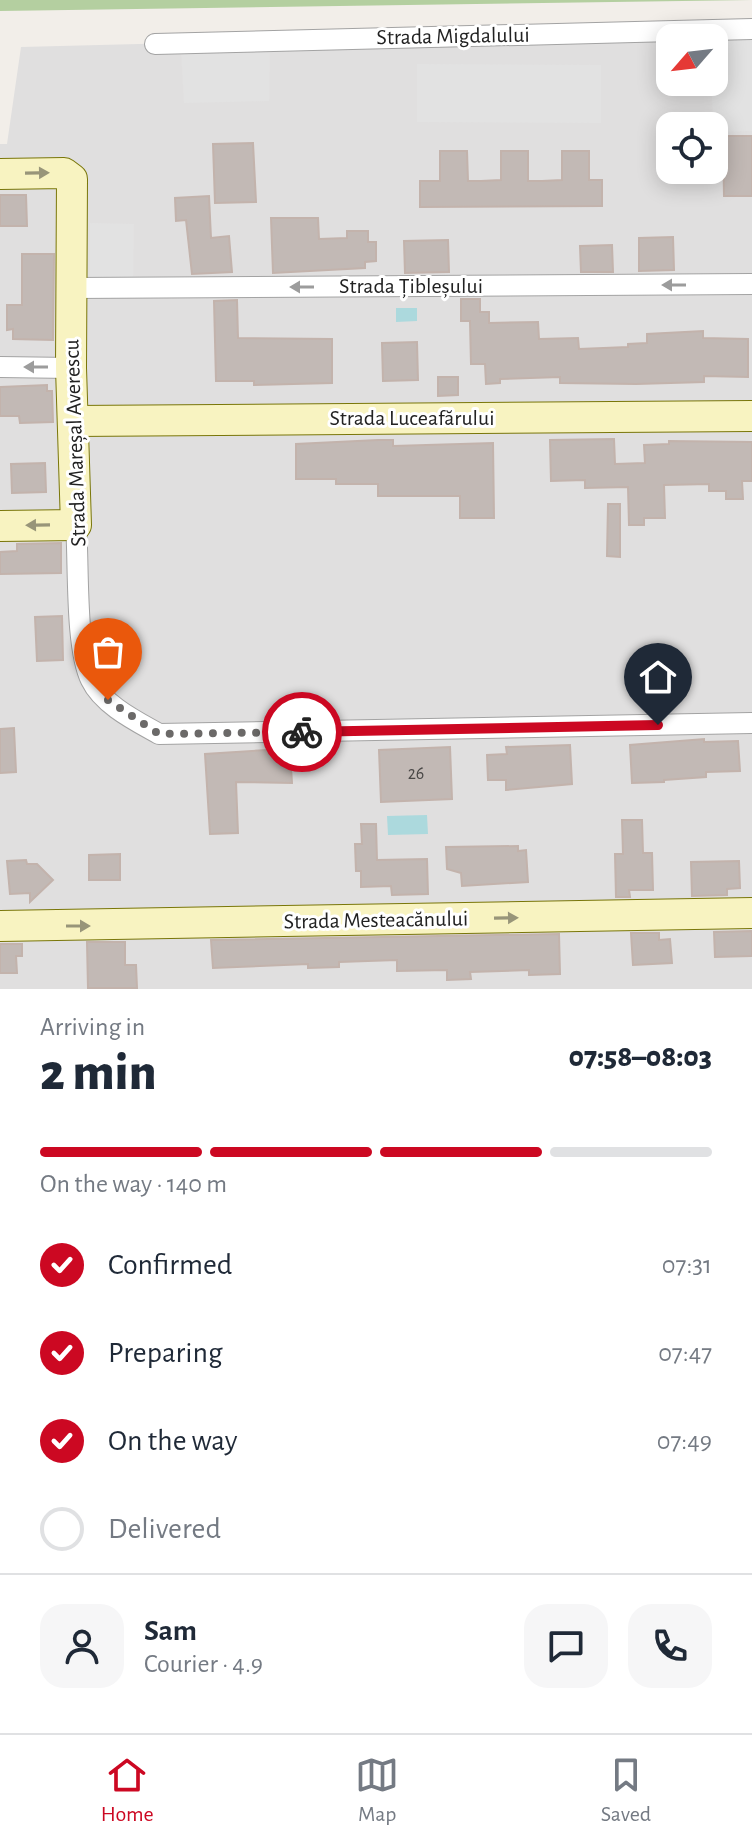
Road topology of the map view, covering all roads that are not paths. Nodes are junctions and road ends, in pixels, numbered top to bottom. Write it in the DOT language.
graph roads {
  1 [pos="752,29"];
  2 [pos="155,44"];
  3 [pos="0,174"];
  4 [pos="752,284"];
  5 [pos="71,288"];
  6 [pos="0,367"];
  7 [pos="71,368"];
  8 [pos="752,416"];
  9 [pos="73,421"];
  10 [pos="76,525"];
  11 [pos="0,526"];
  12 [pos="752,723"];
  13 [pos="752,913"];
  14 [pos="0,926"];
  1 -- 2 [label="street, Strada Migdalului"];
  3 -- 5 [label="street, Strada Mareșal Averescu, one-way"];
  4 -- 5 [label="street, Strada Țibleșului, one-way"];
  5 -- 7 [label="street, Strada Mareșal Averescu"];
  7 -- 6 [label="street, one-way"];
  7 -- 9 [label="street, Strada Mareșal Averescu"];
  8 -- 9 [label="street, Strada Luceafărului"];
  9 -- 10 [label="street, Strada Mareșal Averescu"];
  10 -- 11 [label="street, one-way"];
  10 -- 12 [label="street, Strada Mareșal Averescu"];
  14 -- 13 [label="street, Strada Mesteacănului, one-way"];
}
